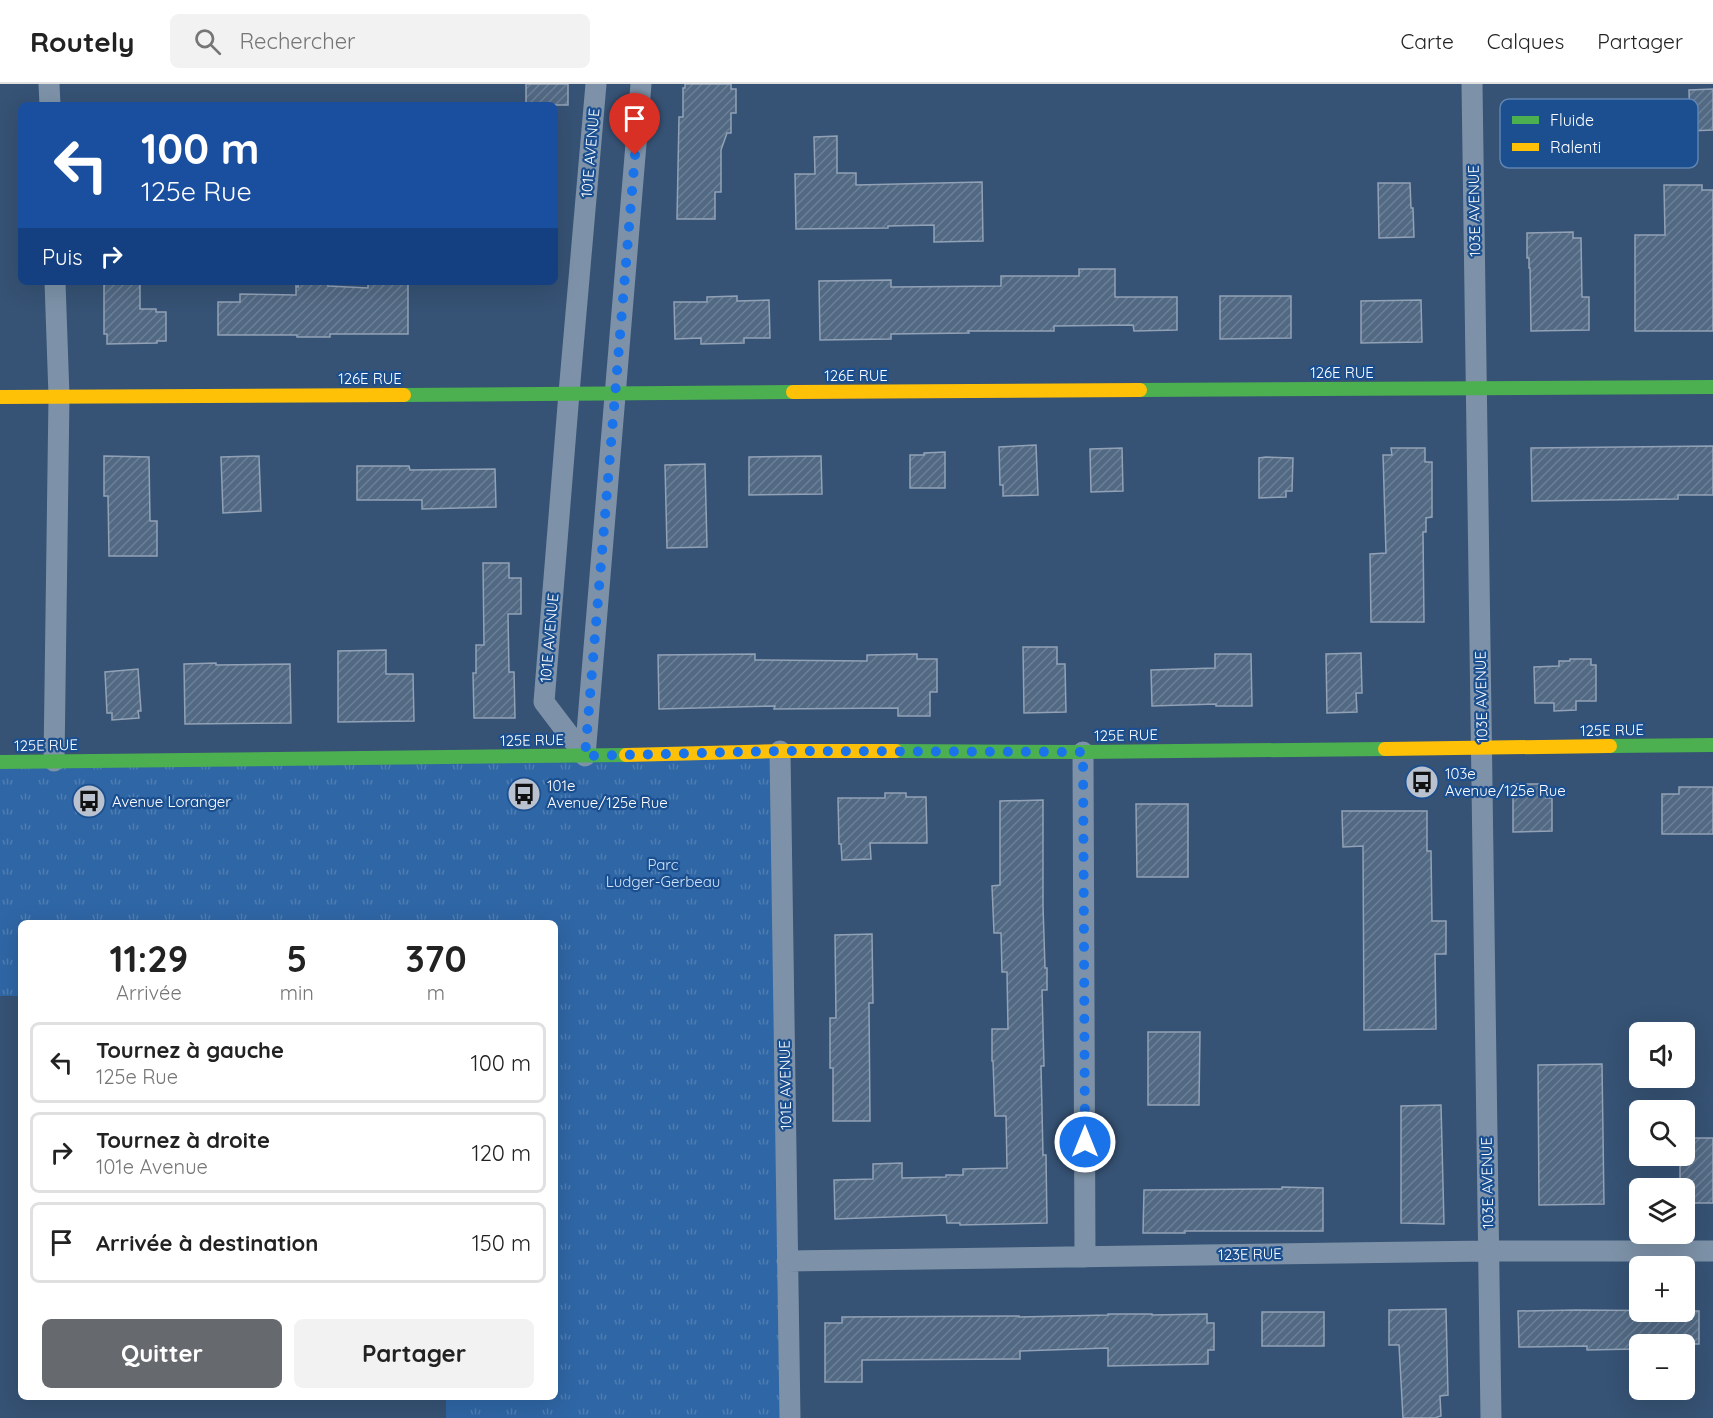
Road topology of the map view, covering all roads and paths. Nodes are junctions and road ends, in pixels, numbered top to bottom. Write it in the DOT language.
graph roads {
  1 [pos="49,84"];
  2 [pos="596,84"];
  3 [pos="641,84"];
  4 [pos="1472,84"];
  5 [pos="50,102"];
  6 [pos="55,285"];
  7 [pos="1713,387"];
  8 [pos="1476,388"];
  9 [pos="569,393"];
  10 [pos="615,393"];
  11 [pos="59,396"];
  12 [pos="0,397"];
  13 [pos="1713,745"];
  14 [pos="1481,748"];
  15 [pos="780,751"];
  16 [pos="1083,752"];
  17 [pos="585,756"];
  18 [pos="54,761"];
  19 [pos="0,762"];
  20 [pos="1488,1251"];
  21 [pos="1713,1251"];
  22 [pos="1085,1257"];
  23 [pos="788,1261"];
  24 [pos="790,1418"];
  25 [pos="1491,1418"];
  1 -- 5 [label="street"];
  2 -- 9 [label="street, 101E AVENUE"];
  3 -- 10 [label="street"];
  4 -- 8 [label="street, 103E AVENUE"];
  6 -- 11 [label="street"];
  7 -- 8 [label="main road, 126E RUE"];
  8 -- 10 [label="main road, 126E RUE"];
  8 -- 14 [label="street, 103E AVENUE"];
  9 -- 10 [label="main road, 126E RUE"];
  9 -- 11 [label="main road, 126E RUE"];
  9 -- 17 [label="street, 101E AVENUE"];
  10 -- 17 [label="street"];
  11 -- 12 [label="main road, 126E RUE"];
  11 -- 18 [label="street"];
  13 -- 14 [label="main road, 125E RUE"];
  14 -- 16 [label="main road, 125E RUE"];
  14 -- 20 [label="street, 103E AVENUE"];
  15 -- 16 [label="main road, 125E RUE"];
  15 -- 17 [label="main road, 125E RUE"];
  15 -- 23 [label="street, 101E AVENUE"];
  16 -- 22 [label="street"];
  17 -- 18 [label="main road, 125E RUE"];
  18 -- 19 [label="main road, 125E RUE"];
  20 -- 21 [label="street, 123E RUE"];
  20 -- 22 [label="street, 123E RUE"];
  20 -- 25 [label="street, 103E AVENUE"];
  22 -- 23 [label="street, 123E RUE"];
  23 -- 24 [label="street, 101E AVENUE"];
}
